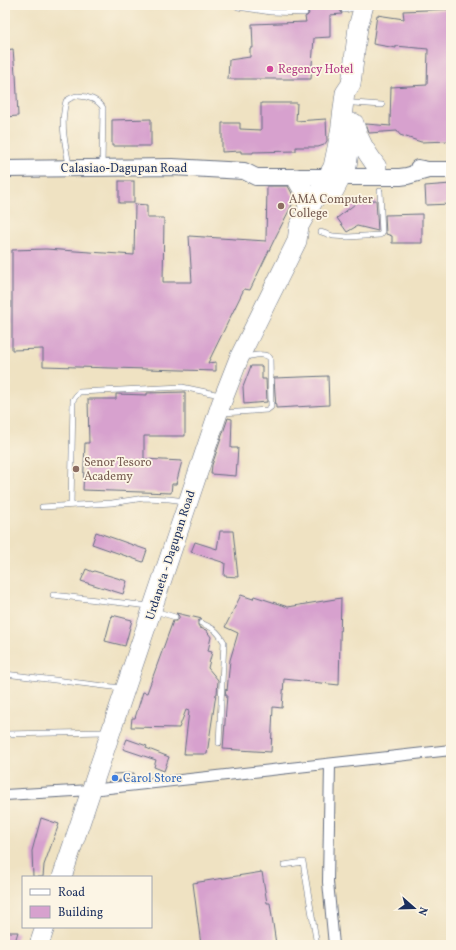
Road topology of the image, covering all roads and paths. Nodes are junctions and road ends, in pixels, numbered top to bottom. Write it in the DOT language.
graph roads {
  1 [pos="364,5"];
  2 [pos="238,7"];
  3 [pos="344,10"];
  4 [pos="305,13"];
  5 [pos="351,84"];
  6 [pos="382,105"];
  7 [pos="354,112"];
  8 [pos="378,167"];
  9 [pos="70,168"];
  10 [pos="102,168"];
  11 [pos="5,169"];
  12 [pos="428,170"];
  13 [pos="451,170"];
  14 [pos="244,171"];
  15 [pos="337,172"];
  16 [pos="296,178"];
  17 [pos="380,191"];
  18 [pos="308,208"];
  19 [pos="321,232"];
  20 [pos="297,241"];
  21 [pos="240,358"];
  22 [pos="225,396"];
  23 [pos="218,413"];
  24 [pos="188,501"];
  25 [pos="71,505"];
  26 [pos="42,506"];
  27 [pos="53,595"];
  28 [pos="153,609"];
  29 [pos="175,617"];
  30 [pos="201,623"];
  31 [pos="5,674"];
  32 [pos="125,688"];
  33 [pos="111,732"];
  34 [pos="5,734"];
  35 [pos="219,743"];
  36 [pos="451,750"];
  37 [pos="330,764"];
  38 [pos="91,790"];
  39 [pos="5,795"];
  40 [pos="284,866"];
  41 [pos="62,876"];
  42 [pos="45,928"];
  43 [pos="39,945"];
  44 [pos="316,945"];
  45 [pos="334,945"];
  1 -- 3 [label="lane"];
  1 -- 5 [label="highway"];
  2 -- 4 [label="lane"];
  5 -- 7 [label="highway"];
  5 -- 15 [label="highway"];
  6 -- 7 [label="lane"];
  7 -- 8 [label="highway"];
  7 -- 15 [label="highway"];
  8 -- 12 [label="main road"];
  8 -- 15 [label="main road"];
  9 -- 10 [label="main road, Calasiao-Dagupan Road"];
  9 -- 10 [label="lane"];
  9 -- 11 [label="main road, Calasiao-Dagupan Road"];
  10 -- 14 [label="main road, Calasiao-Dagupan Road"];
  12 -- 13 [label="main road"];
  12 -- 15 [label="main road"];
  14 -- 15 [label="main road, Calasiao-Dagupan Road"];
  14 -- 16 [label="main road, Calasiao-Dagupan Road"];
  15 -- 16 [label="main road, Calasiao-Dagupan Road"];
  15 -- 18 [label="highway, Urdaneta - Dagupan Road"];
  15 -- 20 [label="highway, Urdaneta - Dagupan Road"];
  16 -- 18 [label="highway"];
  17 -- 19 [label="lane"];
  18 -- 20 [label="highway, Urdaneta - Dagupan Road"];
  20 -- 21 [label="highway, Urdaneta - Dagupan Road"];
  21 -- 22 [label="highway, Urdaneta - Dagupan Road"];
  21 -- 23 [label="lane"];
  22 -- 23 [label="highway, Urdaneta - Dagupan Road"];
  22 -- 25 [label="lane"];
  23 -- 24 [label="highway, Urdaneta - Dagupan Road"];
  24 -- 25 [label="lane"];
  24 -- 28 [label="highway, Urdaneta - Dagupan Road"];
  25 -- 26 [label="lane"];
  27 -- 28 [label="lane"];
  28 -- 29 [label="lane"];
  28 -- 32 [label="highway, Urdaneta - Dagupan Road"];
  30 -- 35 [label="lane"];
  31 -- 32 [label="lane"];
  32 -- 33 [label="highway, Urdaneta - Dagupan Road"];
  33 -- 34 [label="lane"];
  33 -- 38 [label="highway, Urdaneta - Dagupan Road"];
  36 -- 37 [label="street"];
  37 -- 38 [label="street"];
  37 -- 45 [label="street"];
  38 -- 39 [label="street"];
  38 -- 41 [label="highway, Urdaneta - Dagupan Road"];
  40 -- 44 [label="lane"];
  42 -- 43 [label="highway"];
}
